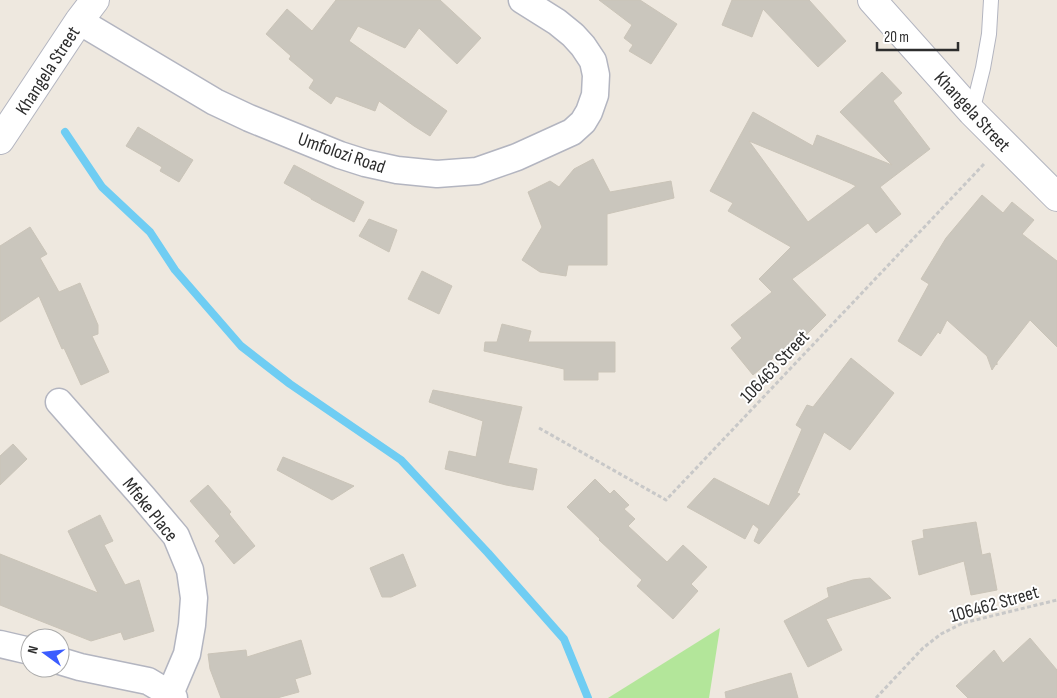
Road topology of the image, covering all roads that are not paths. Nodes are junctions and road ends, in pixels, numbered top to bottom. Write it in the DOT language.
graph roads {
  1 [pos="522,0"];
  2 [pos="872,0"];
  3 [pos="991,0"];
  4 [pos="87,11"];
  5 [pos="972,112"];
  6 [pos="0,140"];
  7 [pos="1029,171"];
  8 [pos="1057,186"];
  9 [pos="1057,197"];
  10 [pos="59,402"];
  11 [pos="0,644"];
  12 [pos="20,649"];
  13 [pos="70,664"];
  14 [pos="172,696"];
  1 -- 4 [label="street, Umfolozi Road"];
  2 -- 5 [label="street, Khangela Street"];
  3 -- 5 [label="lane"];
  4 -- 6 [label="street, Khangela Street"];
  5 -- 7 [label="street, Khangela Street"];
  7 -- 8 [label="lane"];
  7 -- 9 [label="street, Khangela Street"];
  10 -- 14 [label="street, Mfeke Place"];
  11 -- 12 [label="street"];
  13 -- 14 [label="street"];
}
